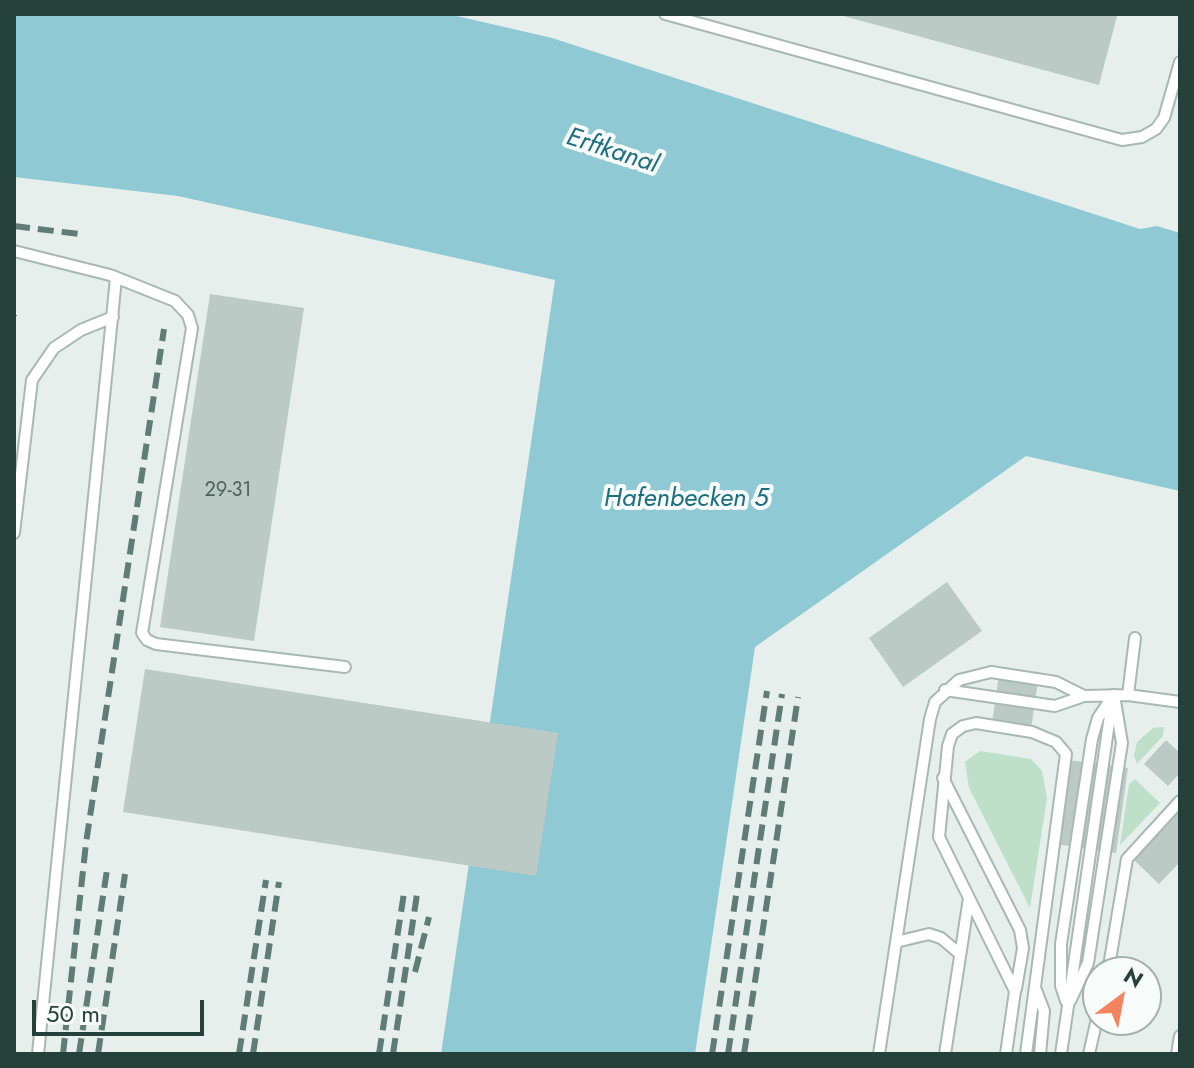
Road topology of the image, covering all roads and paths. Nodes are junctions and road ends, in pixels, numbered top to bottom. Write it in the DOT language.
graph roads {
  1 [pos="665,14"];
  2 [pos="1180,62"];
  3 [pos="14,251"];
  4 [pos="116,278"];
  5 [pos="113,317"];
  6 [pos="14,533"];
  7 [pos="1135,638"];
  8 [pos="345,667"];
  9 [pos="945,690"];
  10 [pos="1113,695"];
  11 [pos="1128,695"];
  12 [pos="1084,696"];
  13 [pos="1180,702"];
  14 [pos="943,778"];
  15 [pos="1180,801"];
  16 [pos="969,896"];
  17 [pos="896,942"];
  18 [pos="960,954"];
  19 [pos="1111,956"];
  20 [pos="1035,988"];
  21 [pos="1015,991"];
  22 [pos="1180,1036"];
  23 [pos="38,1054"];
  24 [pos="879,1054"];
  25 [pos="945,1054"];
  26 [pos="1006,1054"];
  27 [pos="1026,1054"];
  28 [pos="1040,1054"];
  29 [pos="1061,1054"];
  30 [pos="1177,1054"];
  1 -- 2 [label="lane"];
  3 -- 4 [label="lane"];
  4 -- 5 [label="lane"];
  4 -- 8 [label="lane"];
  5 -- 6 [label="lane"];
  5 -- 23 [label="lane"];
  7 -- 11 [label="lane"];
  9 -- 12 [label="lane"];
  9 -- 12 [label="lane"];
  9 -- 17 [label="lane"];
  10 -- 11 [label="lane"];
  10 -- 12 [label="lane"];
  10 -- 29 [label="lane"];
  11 -- 13 [label="lane"];
  14 -- 16 [label="lane"];
  14 -- 20 [label="lane"];
  14 -- 21 [label="lane"];
  15 -- 19 [label="lane"];
  16 -- 18 [label="lane"];
  16 -- 21 [label="lane"];
  17 -- 18 [label="lane"];
  17 -- 24 [label="lane"];
  18 -- 25 [label="lane"];
  20 -- 27 [label="lane"];
  20 -- 28 [label="lane"];
  21 -- 26 [label="lane"];
  22 -- 30 [label="lane"];
}
